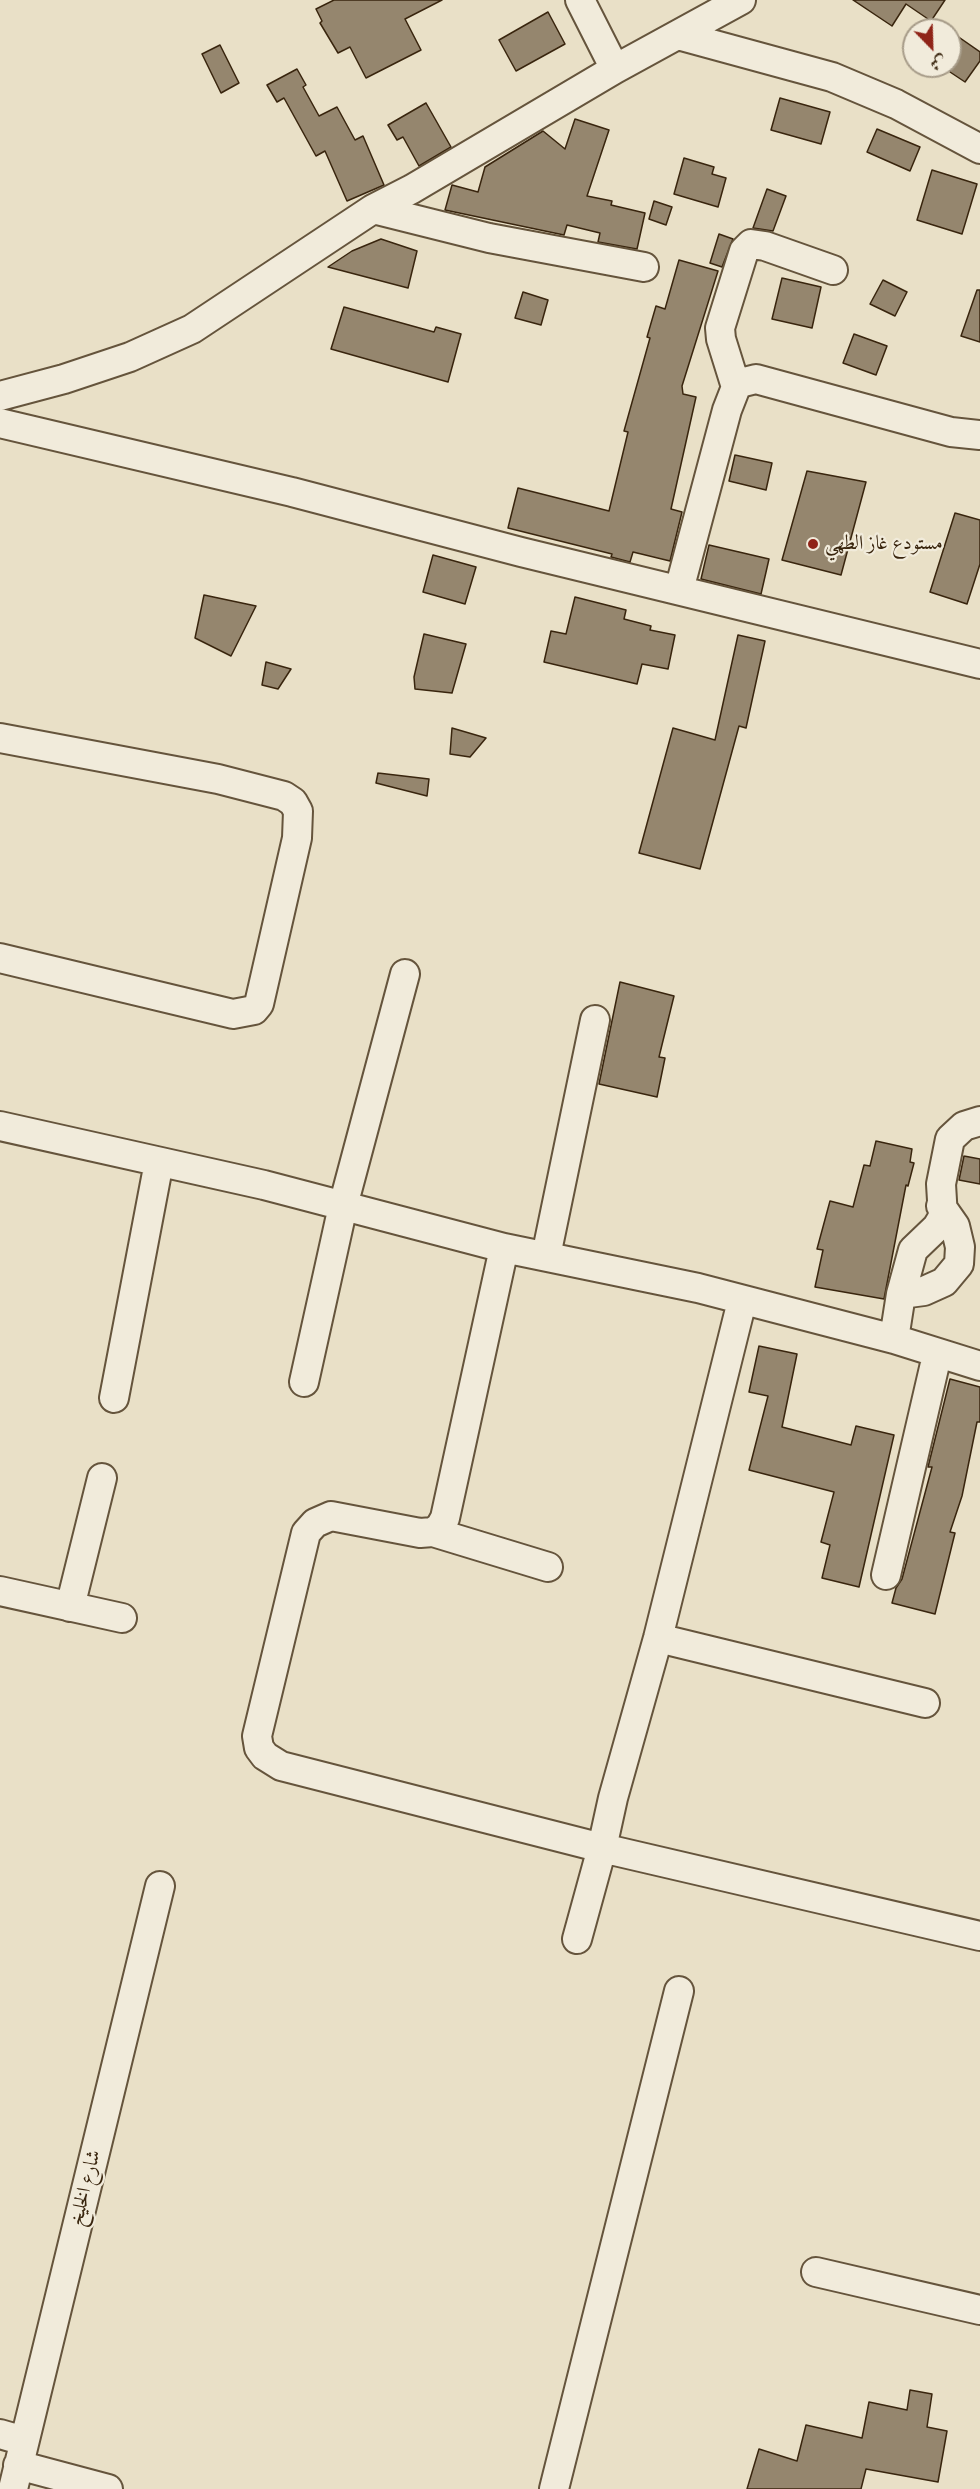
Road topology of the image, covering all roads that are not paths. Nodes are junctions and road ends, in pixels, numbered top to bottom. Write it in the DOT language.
graph roads {
  1 [pos="580,0"];
  2 [pos="741,0"];
  3 [pos="678,35"];
  4 [pos="615,69"];
  5 [pos="980,149"];
  6 [pos="373,209"];
  7 [pos="644,267"];
  8 [pos="833,270"];
  9 [pos="736,387"];
  10 [pos="0,396"];
  11 [pos="0,423"];
  12 [pos="980,435"];
  13 [pos="679,590"];
  14 [pos="980,664"];
  15 [pos="0,738"];
  16 [pos="0,958"];
  17 [pos="405,974"];
  18 [pos="595,1020"];
  19 [pos="980,1121"];
  20 [pos="0,1126"];
  21 [pos="159,1162"];
  22 [pos="343,1206"];
  23 [pos="941,1206"];
  24 [pos="504,1248"];
  25 [pos="546,1256"];
  26 [pos="901,1294"];
  27 [pos="742,1301"];
  28 [pos="894,1339"];
  29 [pos="937,1355"];
  30 [pos="980,1366"];
  31 [pos="304,1382"];
  32 [pos="114,1398"];
  33 [pos="102,1478"];
  34 [pos="433,1532"];
  35 [pos="548,1567"];
  36 [pos="886,1575"];
  37 [pos="0,1591"];
  38 [pos="70,1607"];
  39 [pos="122,1618"];
  40 [pos="658,1638"];
  41 [pos="925,1703"];
  42 [pos="603,1848"];
  43 [pos="160,1886"];
  44 [pos="980,1936"];
  45 [pos="577,1939"];
  46 [pos="679,1990"];
  47 [pos="816,2272"];
  48 [pos="980,2310"];
  49 [pos="14,2457"];
  50 [pos="108,2489"];
  51 [pos="554,2489"];
  1 -- 4 [label="street"];
  2 -- 3 [label="street"];
  3 -- 4 [label="street"];
  3 -- 5 [label="street"];
  4 -- 6 [label="street"];
  6 -- 7 [label="street"];
  6 -- 10 [label="street"];
  8 -- 9 [label="street"];
  9 -- 12 [label="street"];
  9 -- 13 [label="street"];
  11 -- 13 [label="street"];
  13 -- 14 [label="street"];
  15 -- 16 [label="street"];
  17 -- 22 [label="street"];
  18 -- 25 [label="street"];
  19 -- 23 [label="street"];
  20 -- 21 [label="street"];
  21 -- 22 [label="street"];
  21 -- 32 [label="street"];
  22 -- 24 [label="street"];
  22 -- 31 [label="street"];
  23 -- 26 [label="street"];
  23 -- 26 [label="street"];
  24 -- 25 [label="street"];
  24 -- 34 [label="street"];
  25 -- 27 [label="street"];
  26 -- 28 [label="street"];
  27 -- 28 [label="street"];
  27 -- 40 [label="street"];
  28 -- 29 [label="street"];
  29 -- 30 [label="street"];
  29 -- 36 [label="street"];
  33 -- 38 [label="street"];
  34 -- 35 [label="street"];
  34 -- 42 [label="street"];
  37 -- 38 [label="street"];
  38 -- 39 [label="street"];
  40 -- 41 [label="street"];
  40 -- 42 [label="street"];
  42 -- 44 [label="street"];
  42 -- 45 [label="street"];
  43 -- 49 [label="street, شارع الخليخ"];
  46 -- 51 [label="street"];
  47 -- 48 [label="street"];
  49 -- 50 [label="street"];
}
